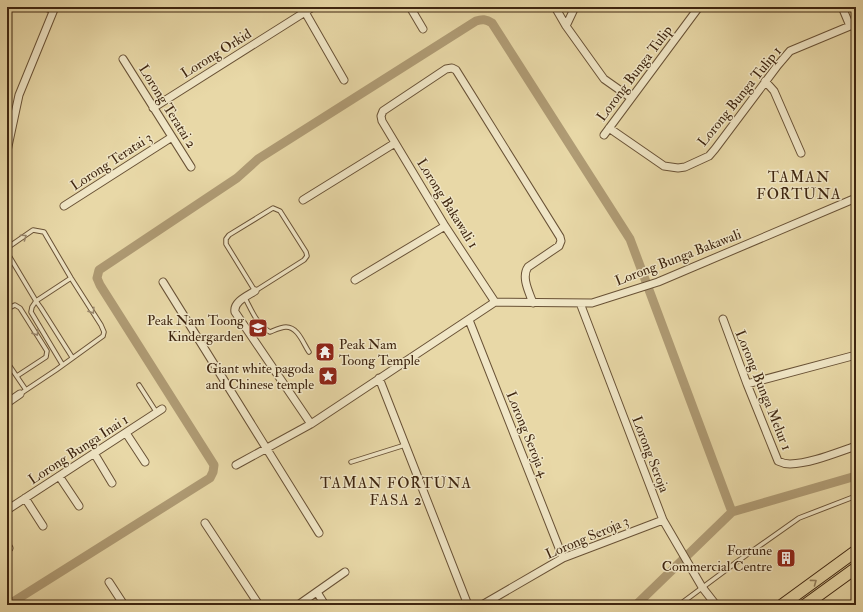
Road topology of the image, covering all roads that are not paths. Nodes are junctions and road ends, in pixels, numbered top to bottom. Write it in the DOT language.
graph roads {
  1 [pos="42,7"];
  2 [pos="313,7"];
  3 [pos="410,7"];
  4 [pos="555,7"];
  5 [pos="575,7"];
  6 [pos="699,7"];
  7 [pos="842,7"];
  8 [pos="55,10"];
  9 [pos="305,12"];
  10 [pos="853,25"];
  11 [pos="566,26"];
  12 [pos="424,29"];
  13 [pos="122,59"];
  14 [pos="344,80"];
  15 [pos="765,81"];
  16 [pos="631,98"];
  17 [pos="154,108"];
  18 [pos="609,128"];
  19 [pos="604,135"];
  20 [pos="172,137"];
  21 [pos="395,143"];
  22 [pos="7,151"];
  23 [pos="801,153"];
  24 [pos="191,167"];
  25 [pos="856,198"];
  26 [pos="303,200"];
  27 [pos="64,206"];
  28 [pos="446,226"];
  29 [pos="71,278"];
  30 [pos="355,280"];
  31 [pos="163,282"];
  32 [pos="255,291"];
  33 [pos="245,298"];
  34 [pos="36,301"];
  35 [pos="495,302"];
  36 [pos="532,303"];
  37 [pos="580,303"];
  38 [pos="7,309"];
  39 [pos="722,319"];
  40 [pos="468,320"];
  41 [pos="309,352"];
  42 [pos="856,355"];
  43 [pos="72,357"];
  44 [pos="7,362"];
  45 [pos="62,364"];
  46 [pos="17,376"];
  47 [pos="379,378"];
  48 [pos="747,384"];
  49 [pos="139,385"];
  50 [pos="26,390"];
  51 [pos="20,394"];
  52 [pos="7,403"];
  53 [pos="160,411"];
  54 [pos="311,424"];
  55 [pos="126,433"];
  56 [pos="405,445"];
  57 [pos="856,446"];
  58 [pos="266,449"];
  59 [pos="94,454"];
  60 [pos="146,462"];
  61 [pos="351,462"];
  62 [pos="236,465"];
  63 [pos="59,476"];
  64 [pos="112,483"];
  65 [pos="856,496"];
  66 [pos="25,498"];
  67 [pos="79,506"];
  68 [pos="7,510"];
  69 [pos="662,520"];
  70 [pos="205,523"];
  71 [pos="44,526"];
  72 [pos="319,533"];
  73 [pos="856,551"];
  74 [pos="563,558"];
  75 [pos="856,568"];
  76 [pos="345,572"];
  77 [pos="856,574"];
  78 [pos="109,582"];
  79 [pos="836,582"];
  80 [pos="702,587"];
  81 [pos="317,592"];
  82 [pos="124,605"];
  83 [pos="260,605"];
  84 [pos="298,605"];
  85 [pos="325,605"];
  86 [pos="468,605"];
  87 [pos="482,605"];
  88 [pos="679,605"];
  89 [pos="716,605"];
  90 [pos="782,605"];
  91 [pos="805,605"];
  1 -- 8 [label="lane"];
  2 -- 9 [label="street, Lorong Orkid"];
  3 -- 12 [label="street"];
  4 -- 11 [label="street"];
  5 -- 11 [label="street"];
  6 -- 16 [label="street, Lorong Bunga Tulip"];
  7 -- 10 [label="street"];
  8 -- 22 [label="street"];
  9 -- 14 [label="street"];
  9 -- 17 [label="street, Lorong Orkid"];
  10 -- 15 [label="street, Lorong Bunga Tulip 1"];
  11 -- 16 [label="street"];
  13 -- 17 [label="street, Lorong Teratai 2"];
  15 -- 18 [label="street, Lorong Bunga Tulip 1"];
  15 -- 23 [label="street"];
  16 -- 18 [label="street, Lorong Bunga Tulip"];
  17 -- 20 [label="street, Lorong Teratai 2"];
  18 -- 19 [label="street, Lorong Bunga Tulip"];
  20 -- 24 [label="street, Lorong Teratai 2"];
  20 -- 27 [label="street, Lorong Teratai 3"];
  21 -- 26 [label="street"];
  21 -- 28 [label="street, Lorong Bakawali 1"];
  21 -- 36 [label="street, Lorong Bakawali 1"];
  25 -- 37 [label="street, Lorong Bunga Bakawali"];
  28 -- 30 [label="street"];
  28 -- 35 [label="street, Lorong Bakawali 1"];
  29 -- 34 [label="lane"];
  34 -- 29 [label="lane, one-way"];
  29 -- 43 [label="lane, one-way"];
  31 -- 58 [label="street"];
  32 -- 32 [label="lane"];
  32 -- 33 [label="street"];
  33 -- 41 [label="lane"];
  33 -- 54 [label="street"];
  34 -- 43 [label="lane"];
  34 -- 45 [label="lane"];
  35 -- 36 [label="street, Lorong Bunga Bakawali"];
  35 -- 40 [label="street"];
  36 -- 37 [label="street, Lorong Bunga Bakawali"];
  37 -- 69 [label="street, Lorong Seroja"];
  38 -- 46 [label="lane, one-way"];
  39 -- 48 [label="street, Lorong Bunga Melur 1"];
  40 -- 47 [label="street"];
  40 -- 74 [label="street, Lorong Seroja 4"];
  42 -- 48 [label="street"];
  43 -- 45 [label="lane"];
  44 -- 46 [label="lane"];
  45 -- 50 [label="lane"];
  46 -- 50 [label="lane"];
  47 -- 54 [label="street"];
  47 -- 56 [label="street"];
  48 -- 57 [label="street, Lorong Bunga Melur 1"];
  49 -- 53 [label="lane"];
  50 -- 51 [label="lane"];
  51 -- 52 [label="street"];
  53 -- 55 [label="street, Lorong Bunga Inai 1"];
  54 -- 58 [label="street"];
  55 -- 59 [label="street, Lorong Bunga Inai 1"];
  55 -- 60 [label="street"];
  56 -- 61 [label="lane"];
  56 -- 86 [label="street"];
  58 -- 62 [label="street"];
  58 -- 72 [label="street"];
  59 -- 63 [label="street, Lorong Bunga Inai 1"];
  59 -- 64 [label="street"];
  63 -- 66 [label="street, Lorong Bunga Inai 1"];
  63 -- 67 [label="street"];
  65 -- 80 [label="lane"];
  66 -- 68 [label="street, Lorong Bunga Inai 1"];
  66 -- 71 [label="street"];
  69 -- 74 [label="street, Lorong Seroja 3"];
  69 -- 80 [label="street, Lorong Seroja"];
  70 -- 83 [label="street"];
  90 -- 73 [label="main road, one-way"];
  74 -- 87 [label="street, Lorong Seroja 3"];
  75 -- 79 [label="main road"];
  76 -- 81 [label="street"];
  77 -- 79 [label="main road"];
  78 -- 82 [label="street"];
  79 -- 91 [label="main road"];
  80 -- 88 [label="lane"];
  80 -- 89 [label="street, Lorong Seroja"];
  81 -- 84 [label="street"];
  81 -- 85 [label="street"];
}
